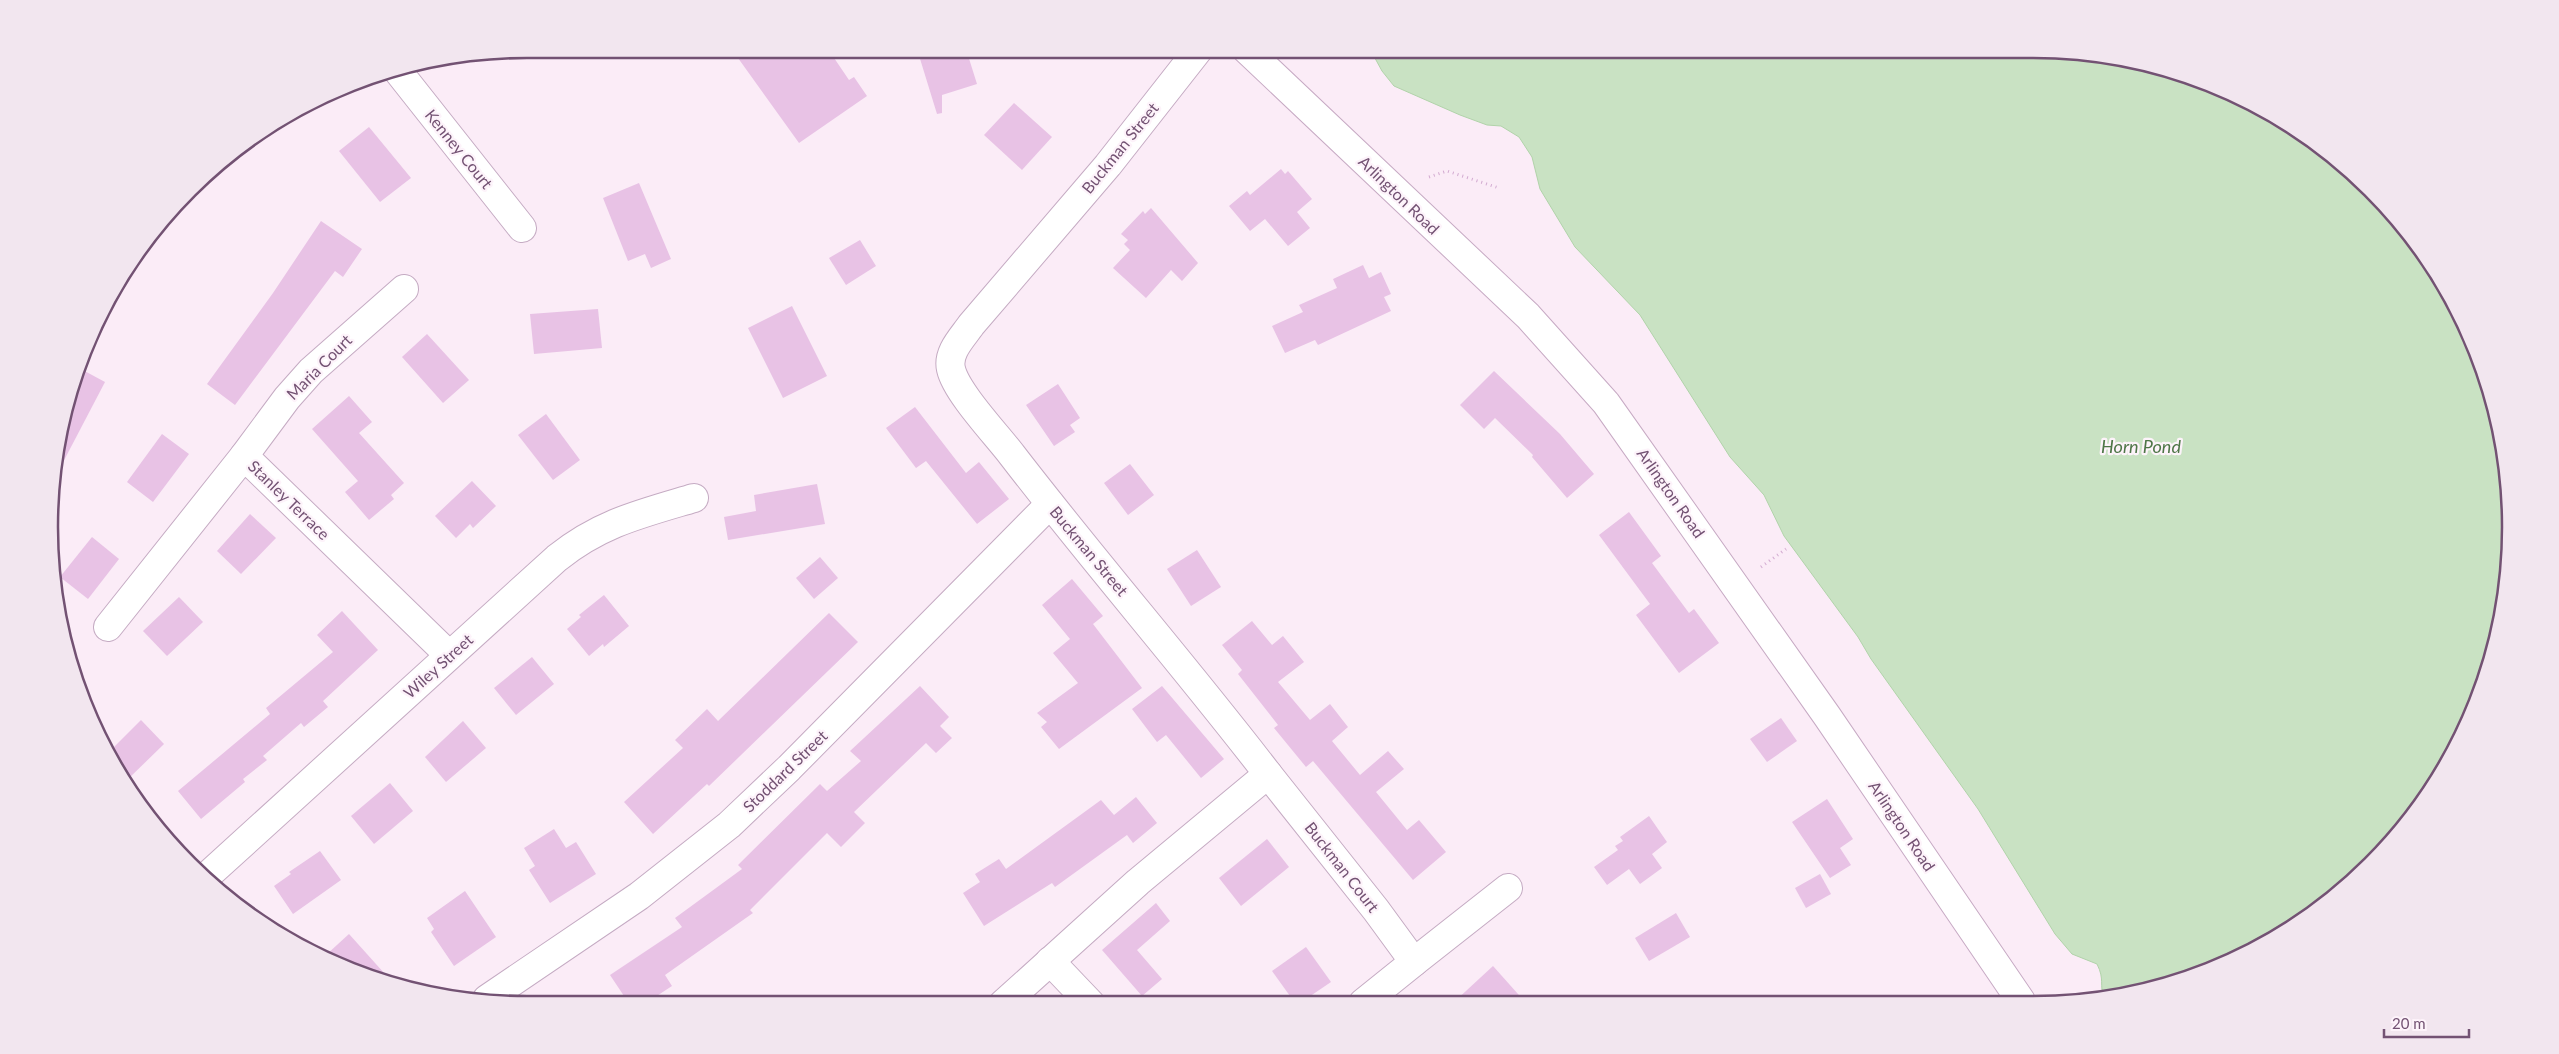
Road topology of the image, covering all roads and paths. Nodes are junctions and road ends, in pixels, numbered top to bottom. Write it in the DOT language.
graph roads {
  1 [pos="1193,58"];
  2 [pos="1256,58"];
  3 [pos="400,74"];
  4 [pos="1429,177"];
  5 [pos="1498,188"];
  6 [pos="522,228"];
  7 [pos="404,289"];
  8 [pos="244,456"];
  9 [pos="694,498"];
  10 [pos="1050,504"];
  11 [pos="1786,549"];
  12 [pos="1760,567"];
  13 [pos="108,627"];
  14 [pos="449,655"];
  15 [pos="1268,774"];
  16 [pos="210,873"];
  17 [pos="1508,888"];
  18 [pos="1050,961"];
  19 [pos="1414,962"];
  20 [pos="493,995"];
  21 [pos="1012,996"];
  22 [pos="1084,996"];
  23 [pos="1372,996"];
  24 [pos="2019,996"];
  1 -- 10 [label="street, Buckman Street"];
  2 -- 24 [label="street, Arlington Road"];
  3 -- 6 [label="street, Kenney Court"];
  4 -- 5 [label="path"];
  7 -- 8 [label="street, Maria Court"];
  8 -- 13 [label="street, Stanley Terrace"];
  8 -- 14 [label="street, Stanley Terrace"];
  9 -- 14 [label="street, Wiley Street"];
  10 -- 15 [label="street, Buckman Street"];
  10 -- 20 [label="street, Stoddard Street"];
  11 -- 12 [label="path"];
  14 -- 16 [label="street, Wiley Street"];
  15 -- 18 [label="street"];
  15 -- 19 [label="street, Buckman Court"];
  17 -- 19 [label="street"];
  18 -- 21 [label="street"];
  18 -- 22 [label="street"];
  19 -- 23 [label="street"];
}
